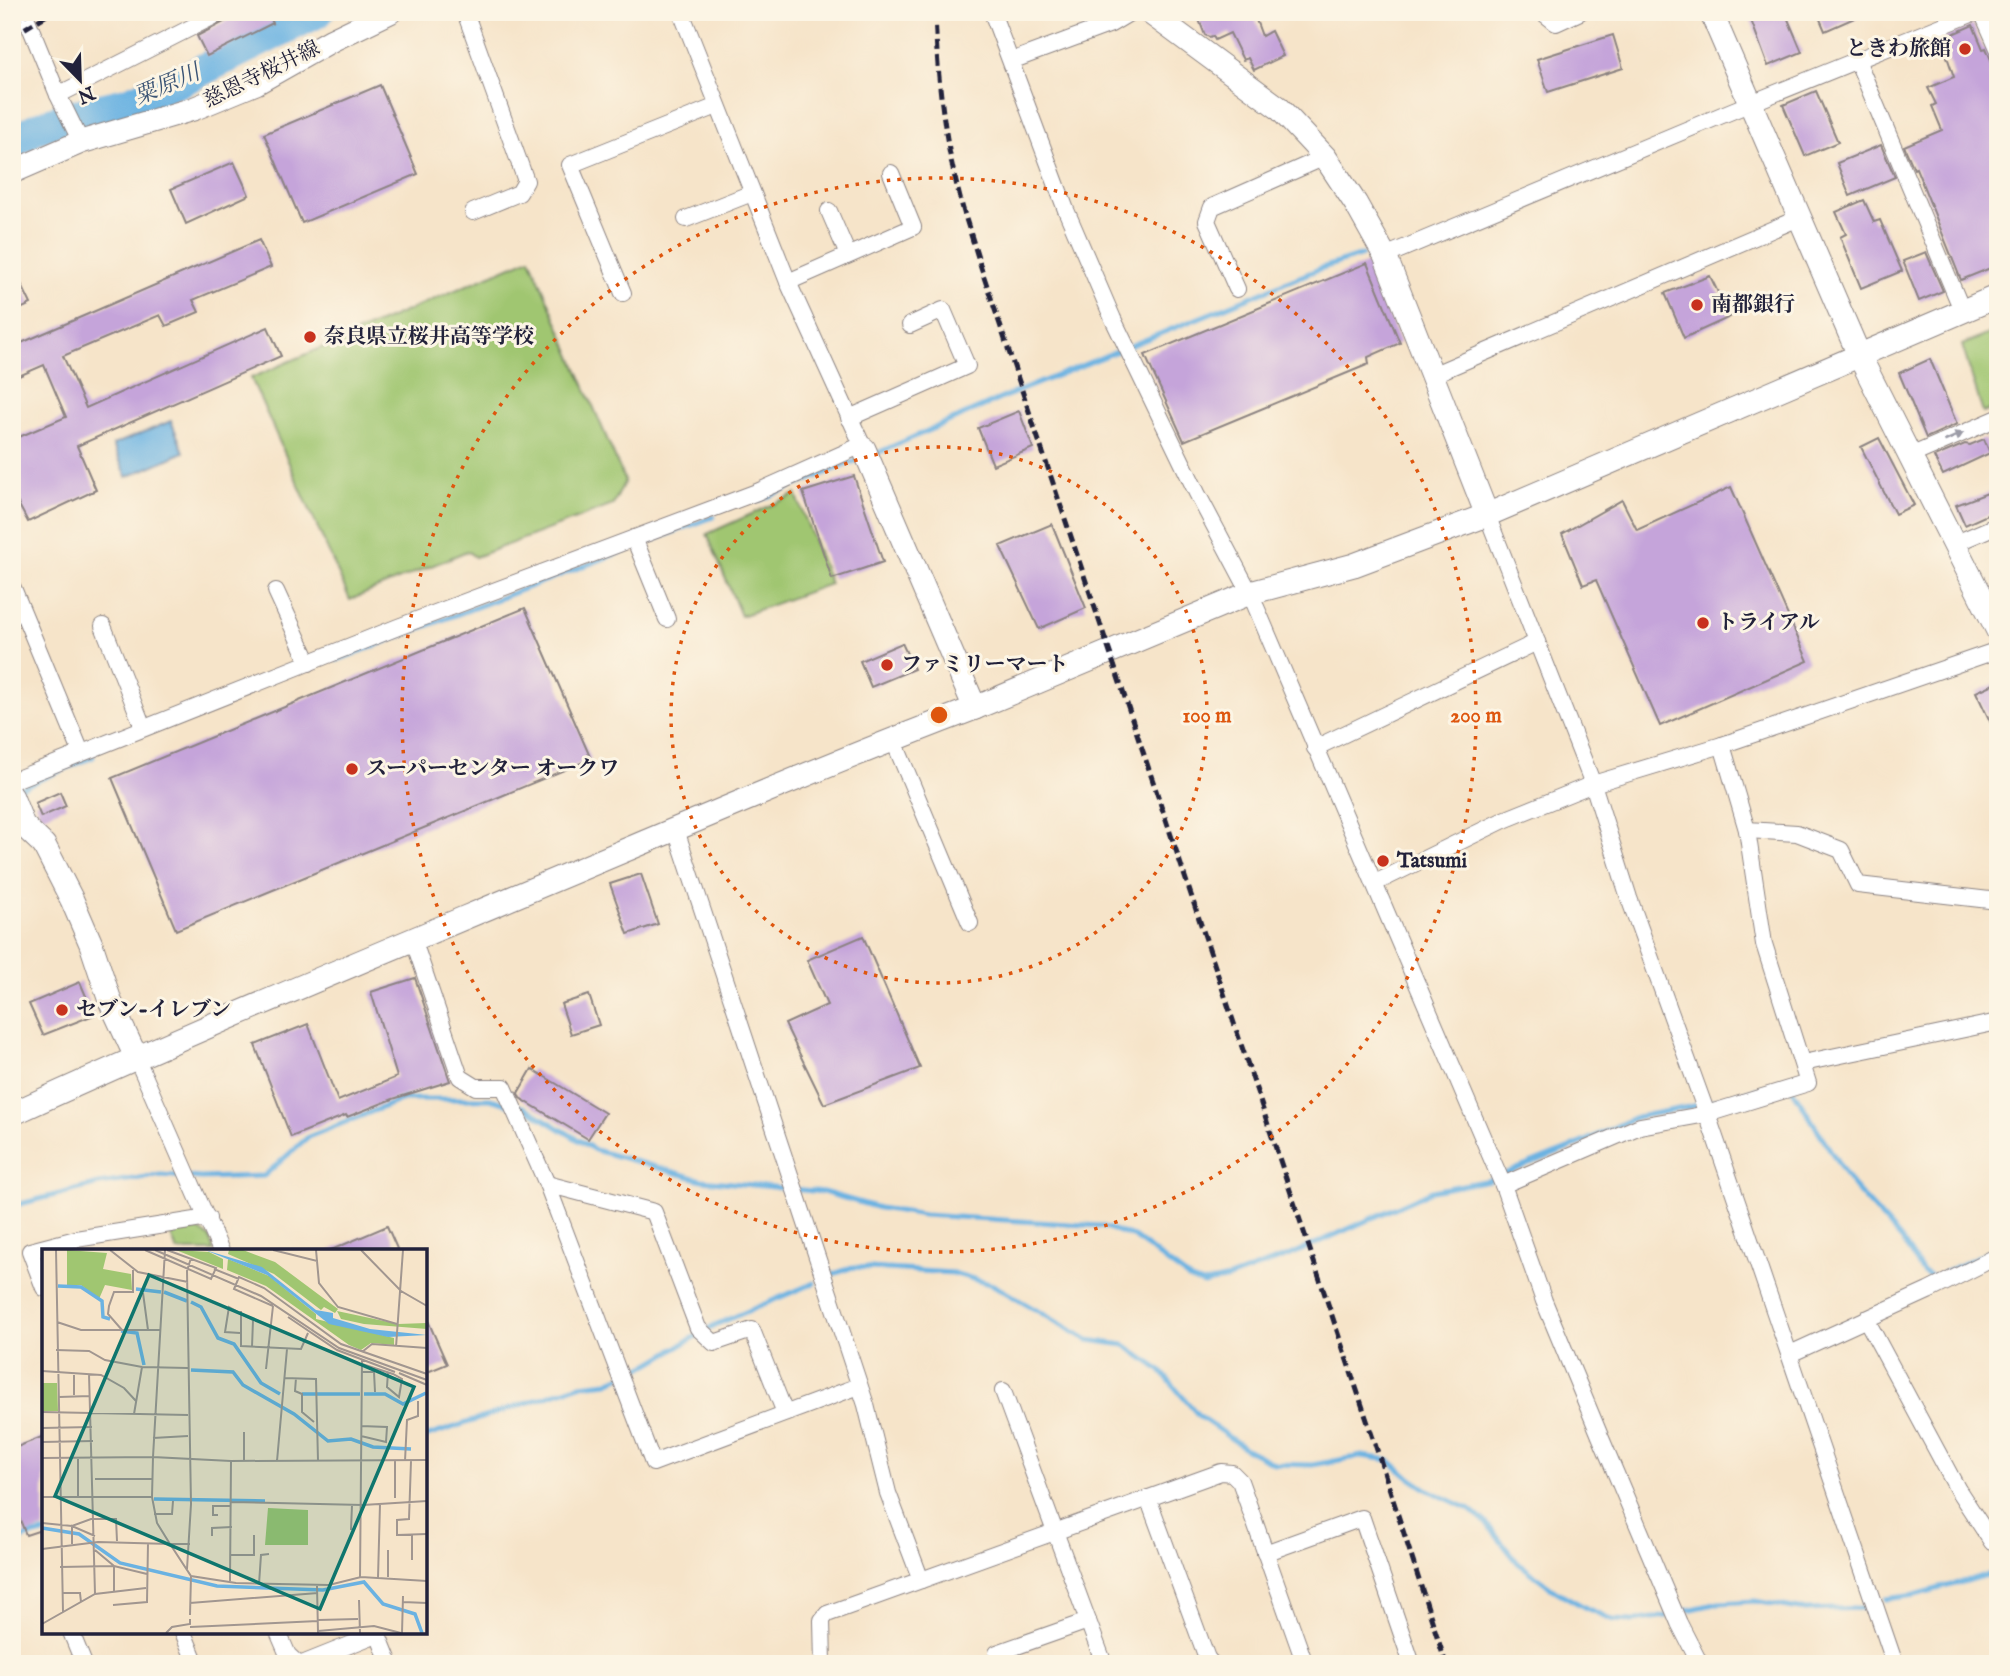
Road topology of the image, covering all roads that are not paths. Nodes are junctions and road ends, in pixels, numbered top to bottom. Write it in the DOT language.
graph roads {
  1 [pos="24,12"];
  2 [pos="222,12"];
  3 [pos="390,12"];
  4 [pos="466,12"];
  5 [pos="681,12"];
  6 [pos="992,12"];
  7 [pos="1131,12"];
  8 [pos="1149,12"];
  9 [pos="1542,12"];
  10 [pos="1580,12"];
  11 [pos="1711,12"];
  12 [pos="1976,12"];
  13 [pos="1982,12"];
  14 [pos="1998,48"];
  15 [pos="1857,60"];
  16 [pos="1011,61"];
  17 [pos="61,101"];
  18 [pos="1750,103"];
  19 [pos="717,106"];
  20 [pos="78,136"];
  21 [pos="1325,157"];
  22 [pos="12,172"];
  23 [pos="891,173"];
  24 [pos="752,193"];
  25 [pos="829,211"];
  26 [pos="473,212"];
  27 [pos="1800,218"];
  28 [pos="686,219"];
  29 [pos="848,255"];
  30 [pos="1385,256"];
  31 [pos="788,282"];
  32 [pos="1237,289"];
  33 [pos="623,293"];
  34 [pos="1998,296"];
  35 [pos="1962,310"];
  36 [pos="910,325"];
  37 [pos="1859,355"];
  38 [pos="1432,375"];
  39 [pos="849,418"];
  40 [pos="1998,418"];
  41 [pos="866,453"];
  42 [pos="1910,456"];
  43 [pos="1487,515"];
  44 [pos="1998,525"];
  45 [pos="1954,544"];
  46 [pos="637,545"];
  47 [pos="13,589"];
  48 [pos="276,591"];
  49 [pos="1250,593"];
  50 [pos="667,619"];
  51 [pos="103,626"];
  52 [pos="1998,631"];
  53 [pos="1537,642"];
  54 [pos="1998,650"];
  55 [pos="309,663"];
  56 [pos="975,708"];
  57 [pos="144,727"];
  58 [pos="892,739"];
  59 [pos="1722,746"];
  60 [pos="1315,748"];
  61 [pos="81,752"];
  62 [pos="12,781"];
  63 [pos="1593,784"];
  64 [pos="14,802"];
  65 [pos="676,830"];
  66 [pos="1747,830"];
  67 [pos="1375,883"];
  68 [pos="1998,901"];
  69 [pos="970,923"];
  70 [pos="413,939"];
  71 [pos="1998,1022"];
  72 [pos="136,1057"];
  73 [pos="1803,1063"];
  74 [pos="12,1114"];
  75 [pos="1707,1114"];
  76 [pos="547,1184"];
  77 [pos="1503,1185"];
  78 [pos="208,1218"];
  79 [pos="220,1249"];
  80 [pos="1998,1256"];
  81 [pos="42,1283"];
  82 [pos="1866,1319"];
  83 [pos="1790,1354"];
  84 [pos="859,1386"];
  85 [pos="1003,1391"];
  86 [pos="785,1413"];
  87 [pos="1148,1498"];
  88 [pos="1056,1531"];
  89 [pos="1992,1542"];
  90 [pos="1265,1553"];
  91 [pos="921,1580"];
  92 [pos="1088,1620"];
  93 [pos="72,1634"];
  94 [pos="184,1634"];
  95 [pos="279,1634"];
  96 [pos="375,1634"];
  97 [pos="377,1634"];
  98 [pos="997,1653"];
  99 [pos="85,1664"];
  100 [pos="196,1664"];
  101 [pos="300,1664"];
  102 [pos="390,1664"];
  103 [pos="823,1664"];
  104 [pos="1104,1664"];
  105 [pos="1212,1664"];
  106 [pos="1305,1664"];
  107 [pos="1412,1664"];
  108 [pos="1700,1664"];
  109 [pos="1895,1664"];
  1 -- 17 [label="street"];
  2 -- 17 [label="street"];
  3 -- 20 [label="street, 慈恩寺桜井線"];
  4 -- 26 [label="street"];
  5 -- 19 [label="street"];
  6 -- 16 [label="street"];
  7 -- 16 [label="street"];
  8 -- 21 [label="street"];
  9 -- 10 [label="street"];
  11 -- 18 [label="street"];
  12 -- 15 [label="street"];
  13 -- 14 [label="street"];
  15 -- 18 [label="street"];
  15 -- 35 [label="street"];
  16 -- 49 [label="street"];
  17 -- 20 [label="street"];
  18 -- 27 [label="street"];
  18 -- 30 [label="street"];
  19 -- 24 [label="street"];
  19 -- 33 [label="street"];
  20 -- 22 [label="street, 慈恩寺桜井線"];
  21 -- 30 [label="street"];
  21 -- 32 [label="street"];
  23 -- 29 [label="street"];
  24 -- 28 [label="street"];
  24 -- 31 [label="street"];
  25 -- 29 [label="street"];
  27 -- 37 [label="street"];
  27 -- 38 [label="street"];
  29 -- 31 [label="street"];
  30 -- 38 [label="street"];
  31 -- 39 [label="street"];
  34 -- 35 [label="street"];
  35 -- 37 [label="street"];
  36 -- 39 [label="street"];
  37 -- 42 [label="street"];
  37 -- 43 [label="street"];
  38 -- 43 [label="street"];
  39 -- 41 [label="street"];
  42 -- 40 [label="street, one-way"];
  41 -- 46 [label="street"];
  41 -- 56 [label="street"];
  42 -- 45 [label="street"];
  43 -- 49 [label="street"];
  43 -- 53 [label="street"];
  44 -- 45 [label="street"];
  45 -- 52 [label="street"];
  46 -- 50 [label="street"];
  46 -- 55 [label="street"];
  47 -- 61 [label="street"];
  48 -- 55 [label="street"];
  49 -- 56 [label="street"];
  49 -- 60 [label="street"];
  51 -- 57 [label="street"];
  53 -- 60 [label="street"];
  53 -- 63 [label="street"];
  54 -- 59 [label="street"];
  55 -- 57 [label="street"];
  56 -- 58 [label="street"];
  57 -- 61 [label="street"];
  58 -- 65 [label="street"];
  58 -- 69 [label="street"];
  59 -- 63 [label="street"];
  59 -- 66 [label="street"];
  60 -- 67 [label="street"];
  61 -- 62 [label="street"];
  63 -- 67 [label="street"];
  63 -- 75 [label="street"];
  64 -- 72 [label="street"];
  65 -- 70 [label="street"];
  65 -- 84 [label="street"];
  66 -- 68 [label="street"];
  66 -- 73 [label="street"];
  67 -- 77 [label="street"];
  70 -- 72 [label="street"];
  70 -- 76 [label="street"];
  71 -- 73 [label="street"];
  72 -- 74 [label="street"];
  72 -- 78 [label="street"];
  73 -- 75 [label="street"];
  75 -- 77 [label="street"];
  75 -- 83 [label="street"];
  76 -- 86 [label="street"];
  76 -- 86 [label="street"];
  77 -- 108 [label="street"];
  78 -- 79 [label="street"];
  78 -- 81 [label="street"];
  80 -- 82 [label="street"];
  82 -- 83 [label="street"];
  82 -- 89 [label="street"];
  83 -- 109 [label="street"];
  84 -- 86 [label="street"];
  84 -- 91 [label="street"];
  85 -- 88 [label="street"];
  87 -- 88 [label="street"];
  87 -- 90 [label="street"];
  87 -- 105 [label="street"];
  88 -- 91 [label="street"];
  88 -- 92 [label="street"];
  90 -- 106 [label="street"];
  90 -- 107 [label="street"];
  91 -- 103 [label="street"];
  92 -- 98 [label="street"];
  92 -- 104 [label="street"];
  93 -- 99 [label="street"];
  94 -- 100 [label="street"];
  95 -- 101 [label="street"];
  96 -- 101 [label="street"];
  97 -- 102 [label="street"];
}
